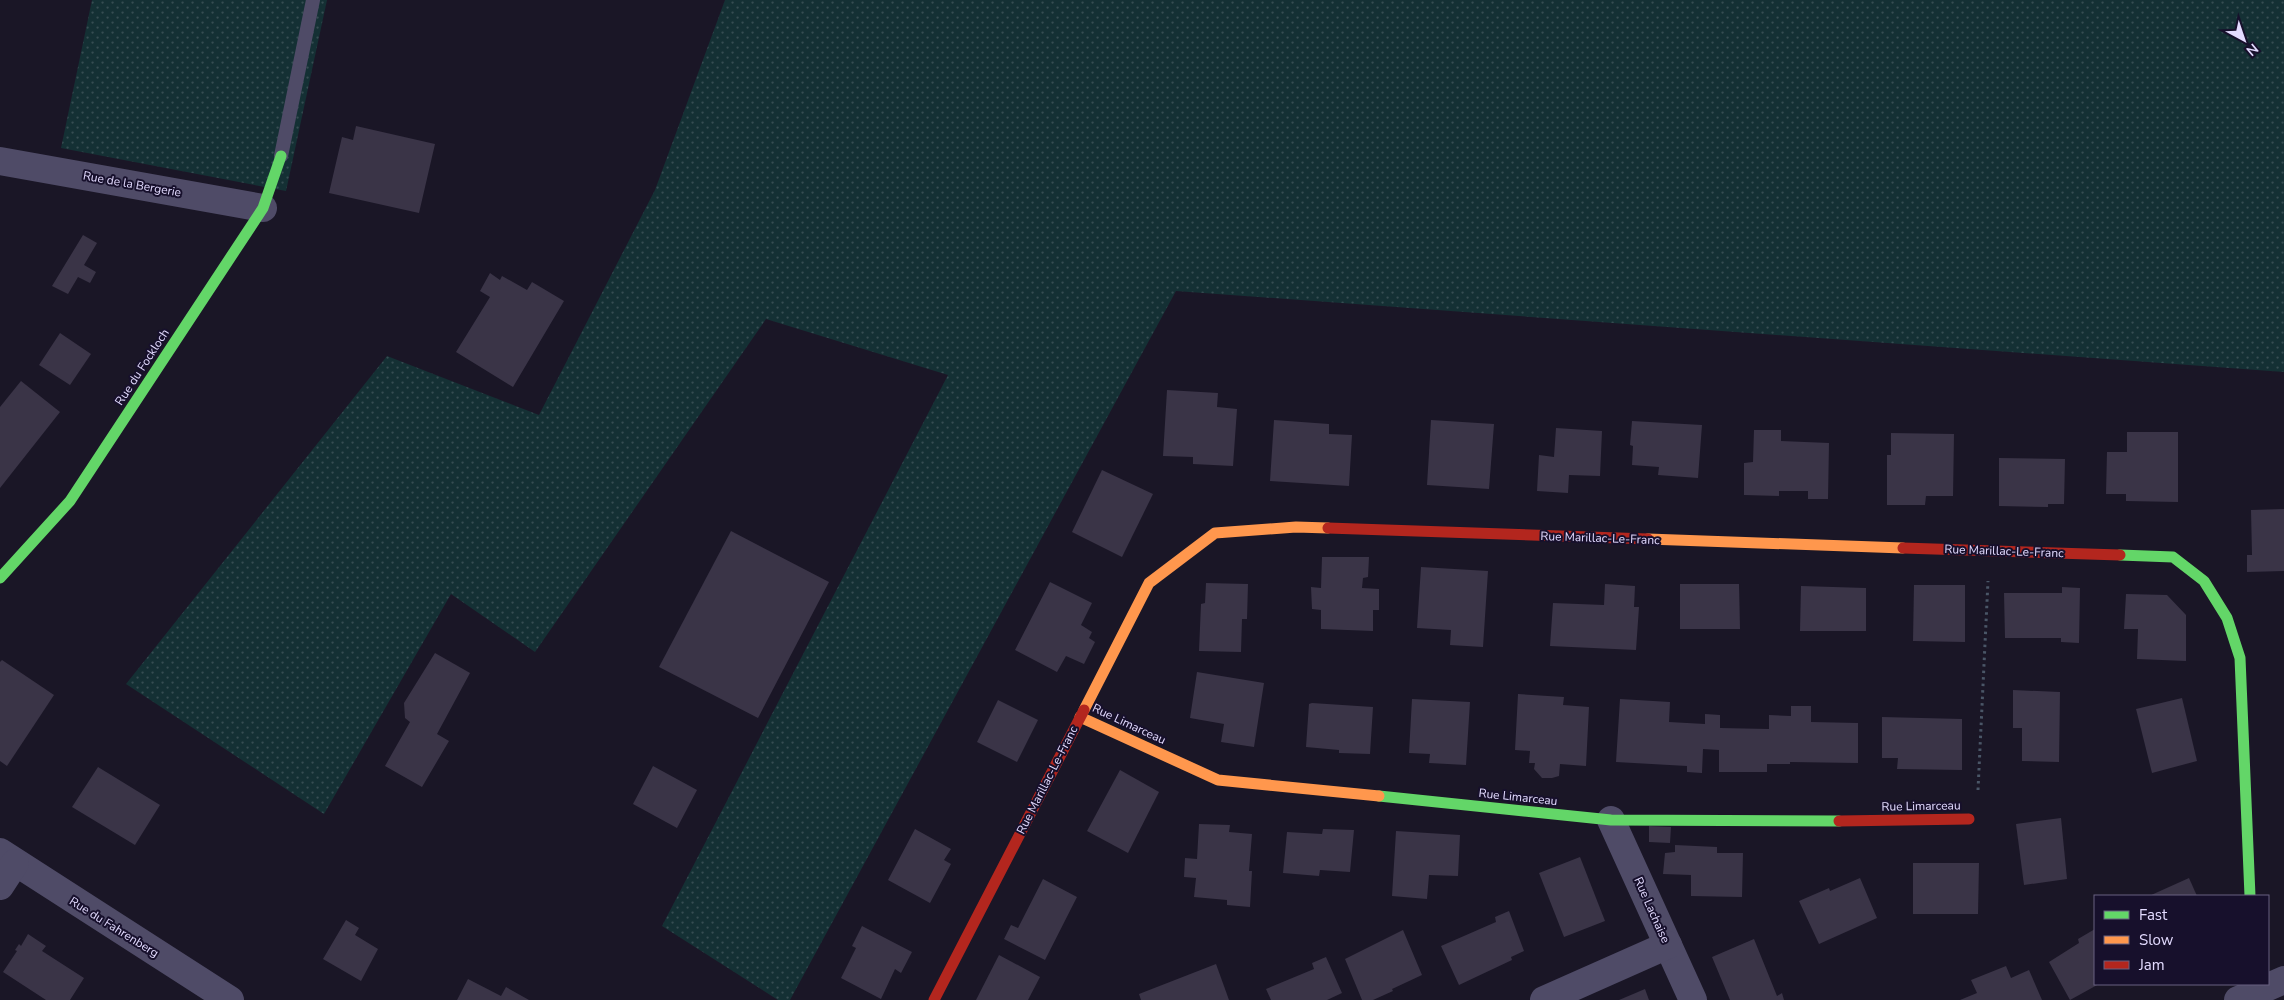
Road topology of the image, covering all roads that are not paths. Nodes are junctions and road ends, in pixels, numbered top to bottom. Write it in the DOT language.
graph roads {
  1 [pos="313,0"];
  2 [pos="281,156"];
  3 [pos="0,161"];
  4 [pos="263,208"];
  5 [pos="0,578"];
  6 [pos="1080,717"];
  7 [pos="1969,819"];
  8 [pos="1611,820"];
  9 [pos="7,858"];
  10 [pos="0,886"];
  11 [pos="2250,895"];
  12 [pos="1668,945"];
  13 [pos="2284,980"];
  14 [pos="2229,985"];
  15 [pos="230,1000"];
  16 [pos="934,1000"];
  17 [pos="1544,1000"];
  18 [pos="1693,1000"];
  19 [pos="2224,1000"];
  20 [pos="2238,1000"];
  1 -- 2 [label="lane"];
  2 -- 4 [label="street, Rue du Fockloch"];
  3 -- 4 [label="street, Rue de la Bergerie"];
  4 -- 5 [label="street, Rue du Fockloch"];
  6 -- 8 [label="street, Rue Limarceau"];
  6 -- 11 [label="street, Rue Marillac-Le-Franc"];
  6 -- 16 [label="street, Rue Marillac-Le-Franc"];
  7 -- 8 [label="street, Rue Limarceau"];
  8 -- 12 [label="street, Rue Lachaise"];
  9 -- 10 [label="street"];
  9 -- 15 [label="street, Rue du Fahrenberg"];
  12 -- 17 [label="street"];
  12 -- 18 [label="street, Rue Lachaise"];
  13 -- 20 [label="street"];
  14 -- 19 [label="street"];
}
